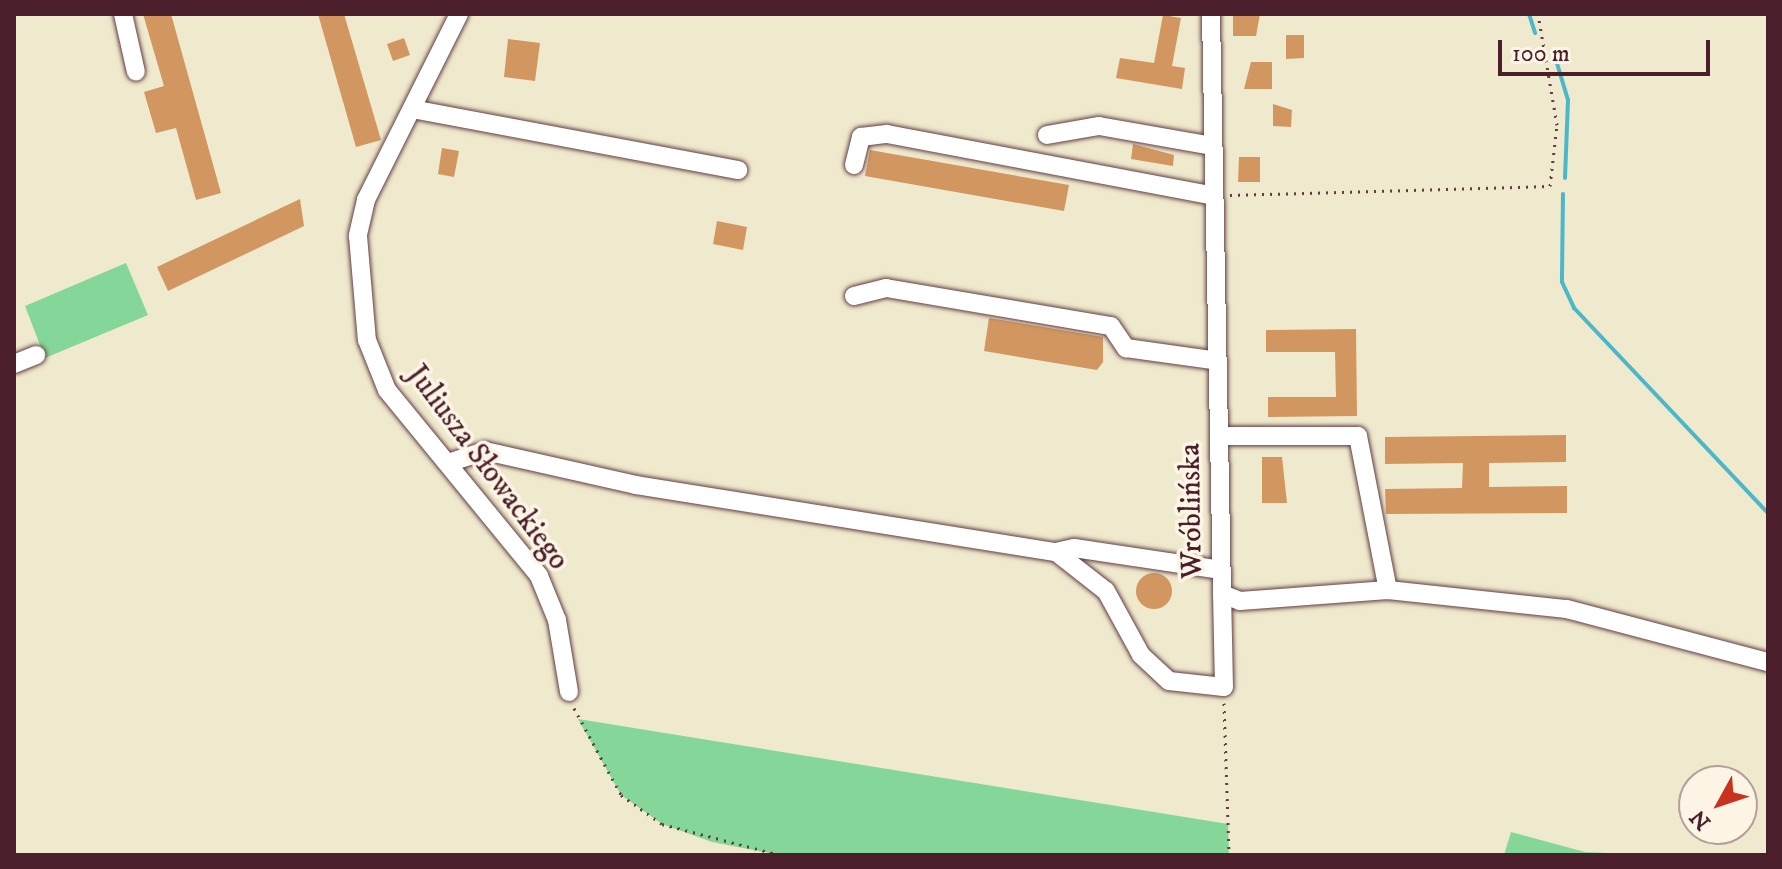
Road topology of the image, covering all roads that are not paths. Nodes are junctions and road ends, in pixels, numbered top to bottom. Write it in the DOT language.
graph roads {
  1 [pos="123,14"];
  2 [pos="459,14"];
  3 [pos="1211,14"];
  4 [pos="136,72"];
  5 [pos="412,109"];
  6 [pos="1047,135"];
  7 [pos="1213,146"];
  8 [pos="854,165"];
  9 [pos="738,170"];
  10 [pos="1214,196"];
  11 [pos="854,296"];
  12 [pos="36,355"];
  13 [pos="1218,361"];
  14 [pos="14,364"];
  15 [pos="1219,436"];
  16 [pos="451,462"];
  17 [pos="1104,551"];
  18 [pos="1056,552"];
  19 [pos="1221,570"];
  20 [pos="1084,572"];
  21 [pos="1388,590"];
  22 [pos="1222,594"];
  23 [pos="1768,662"];
  24 [pos="569,692"];
  1 -- 4 [label="street"];
  2 -- 5 [label="street, Juliusza Słowackiego"];
  3 -- 7 [label="street, Wróblińska"];
  5 -- 9 [label="street"];
  5 -- 16 [label="street, Juliusza Słowackiego"];
  6 -- 7 [label="street"];
  7 -- 10 [label="street, Wróblińska"];
  8 -- 10 [label="street"];
  10 -- 13 [label="street, Wróblińska"];
  11 -- 13 [label="street"];
  12 -- 14 [label="street"];
  13 -- 15 [label="street, Wróblińska"];
  15 -- 19 [label="street, Wróblińska"];
  15 -- 21 [label="street"];
  16 -- 18 [label="street"];
  16 -- 24 [label="street, Juliusza Słowackiego"];
  17 -- 18 [label="street"];
  17 -- 19 [label="street"];
  17 -- 20 [label="street"];
  18 -- 20 [label="street"];
  19 -- 22 [label="street, Wróblińska"];
  20 -- 22 [label="street"];
  21 -- 22 [label="street, Wróblińska"];
  21 -- 23 [label="street, Wróblińska"];
}
